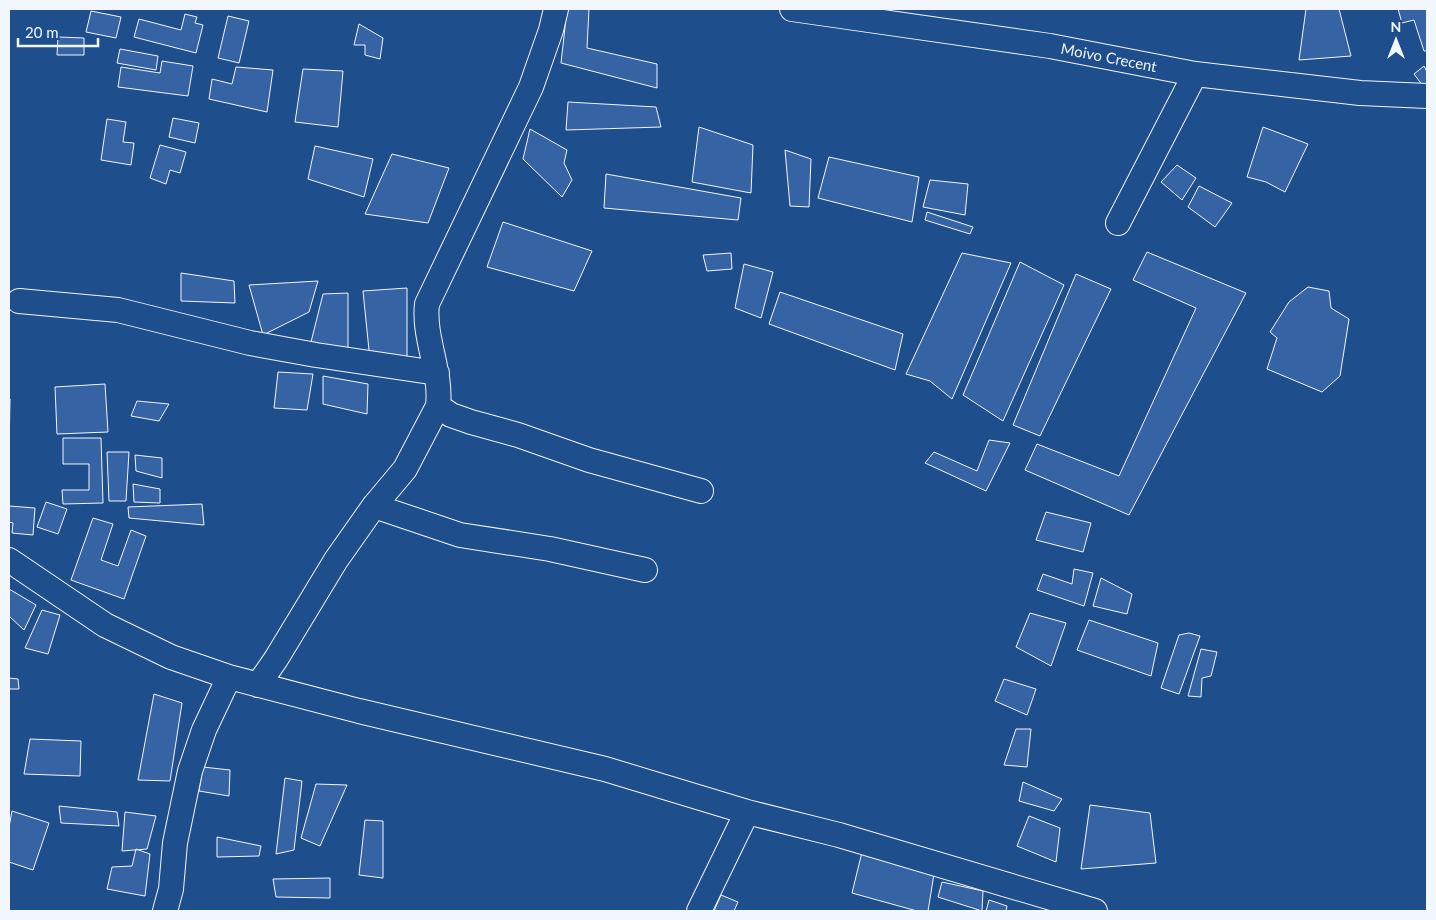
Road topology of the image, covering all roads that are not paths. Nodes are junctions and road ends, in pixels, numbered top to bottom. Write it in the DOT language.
graph roads {
  1 [pos="556,9"];
  2 [pos="792,9"];
  3 [pos="1195,74"];
  4 [pos="1427,96"];
  5 [pos="1118,223"];
  6 [pos="19,301"];
  7 [pos="436,373"];
  8 [pos="438,406"];
  9 [pos="701,491"];
  10 [pos="374,506"];
  11 [pos="9,560"];
  12 [pos="645,570"];
  13 [pos="229,677"];
  14 [pos="258,685"];
  15 [pos="747,812"];
  16 [pos="165,911"];
  17 [pos="699,911"];
  18 [pos="1095,911"];
  1 -- 7 [label="street"];
  2 -- 3 [label="street, Moivo Crecent"];
  3 -- 4 [label="street, Moivo Crecent"];
  3 -- 5 [label="street"];
  6 -- 7 [label="street"];
  7 -- 8 [label="street"];
  8 -- 9 [label="street"];
  8 -- 10 [label="street"];
  10 -- 12 [label="street"];
  10 -- 14 [label="street"];
  11 -- 13 [label="street"];
  13 -- 14 [label="street"];
  13 -- 16 [label="street"];
  14 -- 15 [label="street"];
  15 -- 17 [label="street"];
  15 -- 18 [label="street"];
}
